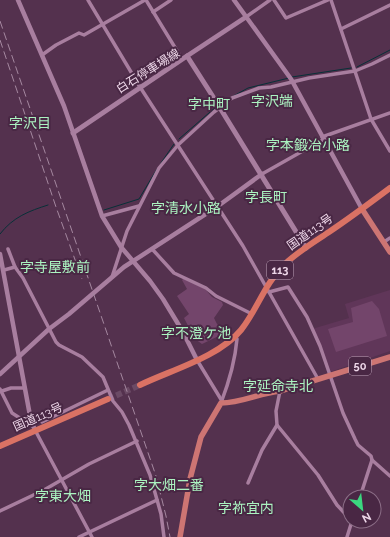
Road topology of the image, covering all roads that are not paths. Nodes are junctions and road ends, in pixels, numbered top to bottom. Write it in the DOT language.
graph roads {
  1 [pos="18,0"];
  2 [pos="88,0"];
  3 [pos="145,0"];
  4 [pos="171,0"];
  5 [pos="234,0"];
  6 [pos="270,0"];
  7 [pos="274,0"];
  8 [pos="329,0"];
  9 [pos="390,5"];
  10 [pos="153,12"];
  11 [pos="246,17"];
  12 [pos="102,25"];
  13 [pos="341,29"];
  14 [pos="42,55"];
  15 [pos="390,55"];
  16 [pos="185,58"];
  17 [pos="355,71"];
  18 [pos="291,79"];
  19 [pos="140,87"];
  20 [pos="219,106"];
  21 [pos="390,113"];
  22 [pos="371,119"];
  23 [pos="73,133"];
  24 [pos="323,138"];
  25 [pos="178,145"];
  26 [pos="390,151"];
  27 [pos="262,174"];
  28 [pos="390,188"];
  29 [pos="139,206"];
  30 [pos="218,206"];
  31 [pos="362,209"];
  32 [pos="102,216"];
  33 [pos="390,238"];
  34 [pos="384,242"];
  35 [pos="121,248"];
  36 [pos="306,248"];
  37 [pos="8,249"];
  38 [pos="153,250"];
  39 [pos="390,252"];
  40 [pos="0,254"];
  41 [pos="132,262"];
  42 [pos="15,267"];
  43 [pos="4,270"];
  44 [pos="112,278"];
  45 [pos="268,290"];
  46 [pos="252,314"];
  47 [pos="49,329"];
  48 [pos="235,336"];
  49 [pos="20,356"];
  50 [pos="390,357"];
  51 [pos="197,360"];
  52 [pos="0,374"];
  53 [pos="330,375"];
  54 [pos="318,379"];
  55 [pos="140,385"];
  56 [pos="25,388"];
  57 [pos="1,390"];
  58 [pos="108,390"];
  59 [pos="280,391"];
  60 [pos="108,399"];
  61 [pos="221,402"];
  62 [pos="26,422"];
  63 [pos="42,422"];
  64 [pos="277,425"];
  65 [pos="35,430"];
  66 [pos="137,441"];
  67 [pos="0,446"];
  68 [pos="372,460"];
  69 [pos="390,476"];
  70 [pos="61,480"];
  71 [pos="248,484"];
  72 [pos="363,489"];
  73 [pos="157,500"];
  74 [pos="342,510"];
  75 [pos="0,511"];
  76 [pos="89,532"];
  77 [pos="79,537"];
  78 [pos="92,537"];
  79 [pos="164,537"];
  80 [pos="180,537"];
  1 -- 14 [label="street"];
  2 -- 12 [label="street"];
  3 -- 10 [label="street"];
  3 -- 12 [label="street"];
  4 -- 10 [label="street"];
  5 -- 11 [label="street"];
  6 -- 11 [label="street"];
  7 -- 8 [label="street"];
  8 -- 13 [label="street"];
  9 -- 13 [label="street"];
  10 -- 16 [label="street"];
  11 -- 16 [label="street"];
  11 -- 18 [label="street"];
  12 -- 14 [label="street"];
  12 -- 19 [label="street"];
  13 -- 17 [label="street"];
  14 -- 23 [label="street"];
  15 -- 17 [label="street"];
  16 -- 19 [label="main road, 白石停車場線"];
  16 -- 20 [label="main road, 白石停車場線"];
  17 -- 18 [label="street"];
  17 -- 22 [label="street"];
  18 -- 20 [label="street"];
  18 -- 24 [label="street"];
  19 -- 23 [label="main road, 白石停車場線"];
  19 -- 25 [label="street"];
  20 -- 25 [label="street"];
  20 -- 27 [label="main road, 白石停車場線"];
  21 -- 22 [label="street"];
  22 -- 24 [label="street"];
  22 -- 26 [label="street"];
  23 -- 32 [label="street"];
  24 -- 27 [label="street"];
  24 -- 31 [label="street"];
  25 -- 29 [label="street"];
  25 -- 30 [label="street"];
  27 -- 30 [label="street"];
  27 -- 36 [label="main road, 白石停車場線"];
  28 -- 31 [label="highway, 国道113号 / 113"];
  29 -- 32 [label="street"];
  29 -- 35 [label="street"];
  30 -- 38 [label="street"];
  30 -- 45 [label="street"];
  31 -- 34 [label="main road"];
  31 -- 36 [label="highway, 国道113号 / 113"];
  32 -- 35 [label="street"];
  33 -- 34 [label="street"];
  34 -- 39 [label="main road"];
  35 -- 41 [label="street"];
  35 -- 44 [label="street"];
  36 -- 45 [label="highway, 国道113号 / 113"];
  37 -- 42 [label="street"];
  38 -- 41 [label="street"];
  38 -- 46 [label="street"];
  40 -- 43 [label="street"];
  41 -- 44 [label="street"];
  41 -- 51 [label="street"];
  42 -- 43 [label="street"];
  42 -- 47 [label="street"];
  43 -- 49 [label="street"];
  44 -- 47 [label="street"];
  45 -- 46 [label="highway, 国道113号 / 113"];
  45 -- 53 [label="street"];
  45 -- 54 [label="street"];
  46 -- 48 [label="highway, 国道113号 / 113"];
  47 -- 49 [label="street"];
  47 -- 58 [label="street"];
  48 -- 51 [label="highway, 国道113号 / 113"];
  48 -- 61 [label="street"];
  49 -- 52 [label="street"];
  49 -- 56 [label="street"];
  50 -- 53 [label="main road, 50"];
  51 -- 55 [label="highway, 国道113号 / 113"];
  51 -- 61 [label="street"];
  53 -- 54 [label="main road, 50"];
  53 -- 68 [label="street"];
  54 -- 59 [label="main road, 50"];
  56 -- 57 [label="street"];
  56 -- 65 [label="street"];
  57 -- 62 [label="street"];
  58 -- 63 [label="street"];
  58 -- 66 [label="street"];
  59 -- 61 [label="main road, 50"];
  59 -- 64 [label="street"];
  60 -- 65 [label="highway, 国道113号"];
  61 -- 80 [label="main road"];
  64 -- 71 [label="street"];
  64 -- 74 [label="street"];
  65 -- 67 [label="highway, 国道113号"];
  65 -- 70 [label="street"];
  66 -- 70 [label="street"];
  66 -- 73 [label="street"];
  68 -- 69 [label="street"];
  68 -- 72 [label="street"];
  70 -- 75 [label="street"];
  70 -- 76 [label="street"];
  73 -- 76 [label="street"];
  73 -- 79 [label="street"];
  76 -- 77 [label="street"];
  76 -- 78 [label="street"];
}
